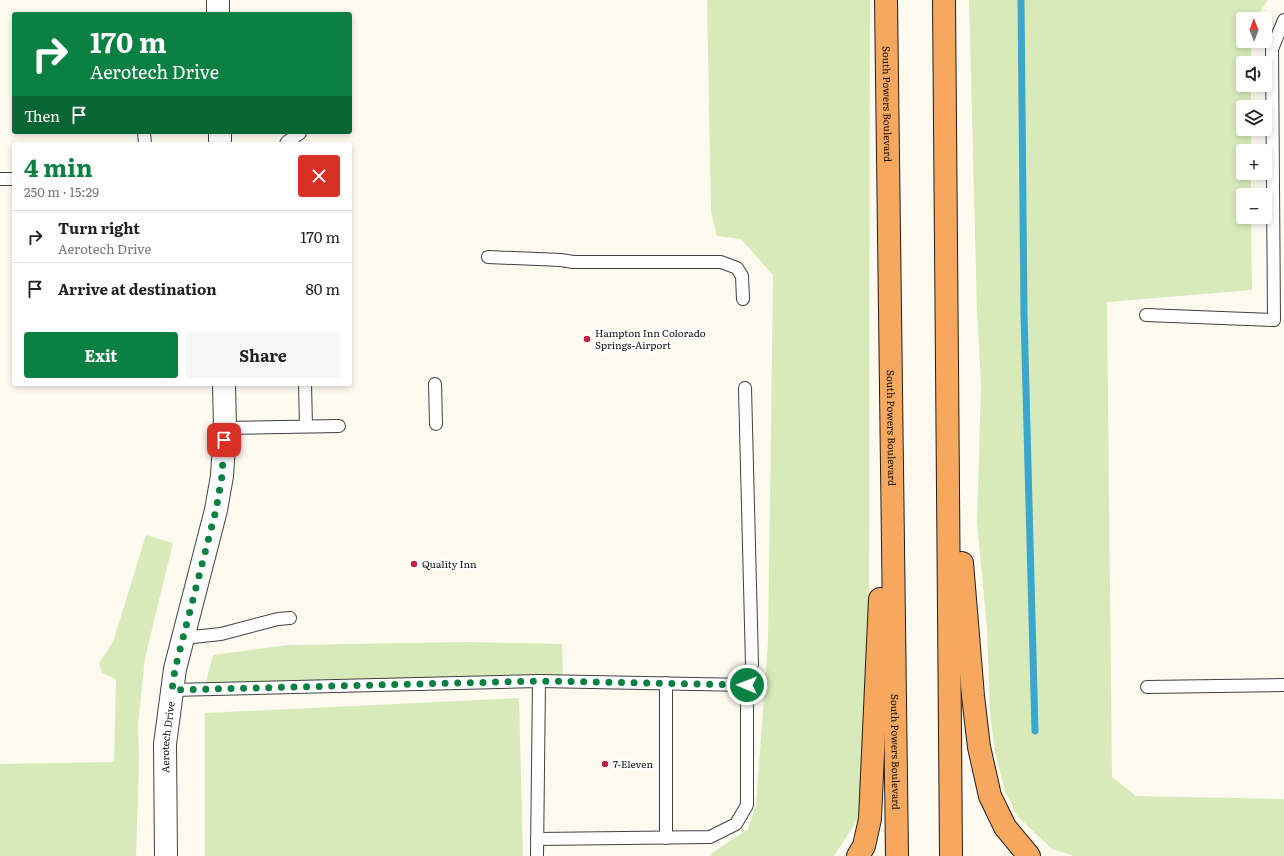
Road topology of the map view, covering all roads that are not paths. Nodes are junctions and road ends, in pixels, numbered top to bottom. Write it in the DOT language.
graph roads {
  1 [pos="218,0"];
  2 [pos="886,0"];
  3 [pos="944,0"];
  4 [pos="218,12"];
  5 [pos="1284,20"];
  6 [pos="299,134"];
  7 [pos="287,142"];
  8 [pos="888,158"];
  9 [pos="0,179"];
  10 [pos="12,179"];
  11 [pos="488,257"];
  12 [pos="743,299"];
  13 [pos="1146,315"];
  14 [pos="948,371"];
  15 [pos="436,384"];
  16 [pos="224,386"];
  17 [pos="305,386"];
  18 [pos="745,388"];
  19 [pos="436,424"];
  20 [pos="306,426"];
  21 [pos="340,426"];
  22 [pos="224,428"];
  23 [pos="290,618"];
  24 [pos="183,638"];
  25 [pos="539,681"];
  26 [pos="666,683"];
  27 [pos="747,685"];
  28 [pos="1284,685"];
  29 [pos="1147,687"];
  30 [pos="172,690"];
  31 [pos="666,838"];
  32 [pos="537,839"];
  33 [pos="166,856"];
  34 [pos="537,856"];
  35 [pos="858,856"];
  36 [pos="897,856"];
  37 [pos="950,856"];
  38 [pos="1029,856"];
  1 -- 4 [label="street"];
  2 -- 8 [label="highway, South Powers Boulevard"];
  3 -- 14 [label="highway"];
  5 -- 13 [label="lane"];
  6 -- 7 [label="lane"];
  8 -- 35 [label="highway"];
  8 -- 36 [label="highway, South Powers Boulevard"];
  9 -- 10 [label="lane"];
  11 -- 12 [label="lane"];
  14 -- 37 [label="highway"];
  14 -- 38 [label="highway"];
  15 -- 19 [label="lane"];
  16 -- 22 [label="street, Aerotech Drive"];
  17 -- 20 [label="lane"];
  18 -- 27 [label="lane"];
  20 -- 21 [label="lane"];
  20 -- 22 [label="lane"];
  22 -- 24 [label="street, Aerotech Drive"];
  23 -- 24 [label="lane"];
  24 -- 30 [label="street, Aerotech Drive"];
  25 -- 26 [label="lane"];
  25 -- 30 [label="lane"];
  25 -- 32 [label="lane"];
  26 -- 27 [label="lane"];
  26 -- 31 [label="lane"];
  27 -- 31 [label="lane"];
  28 -- 29 [label="lane"];
  30 -- 33 [label="street, Aerotech Drive"];
  31 -- 32 [label="lane"];
  32 -- 34 [label="lane"];
}
